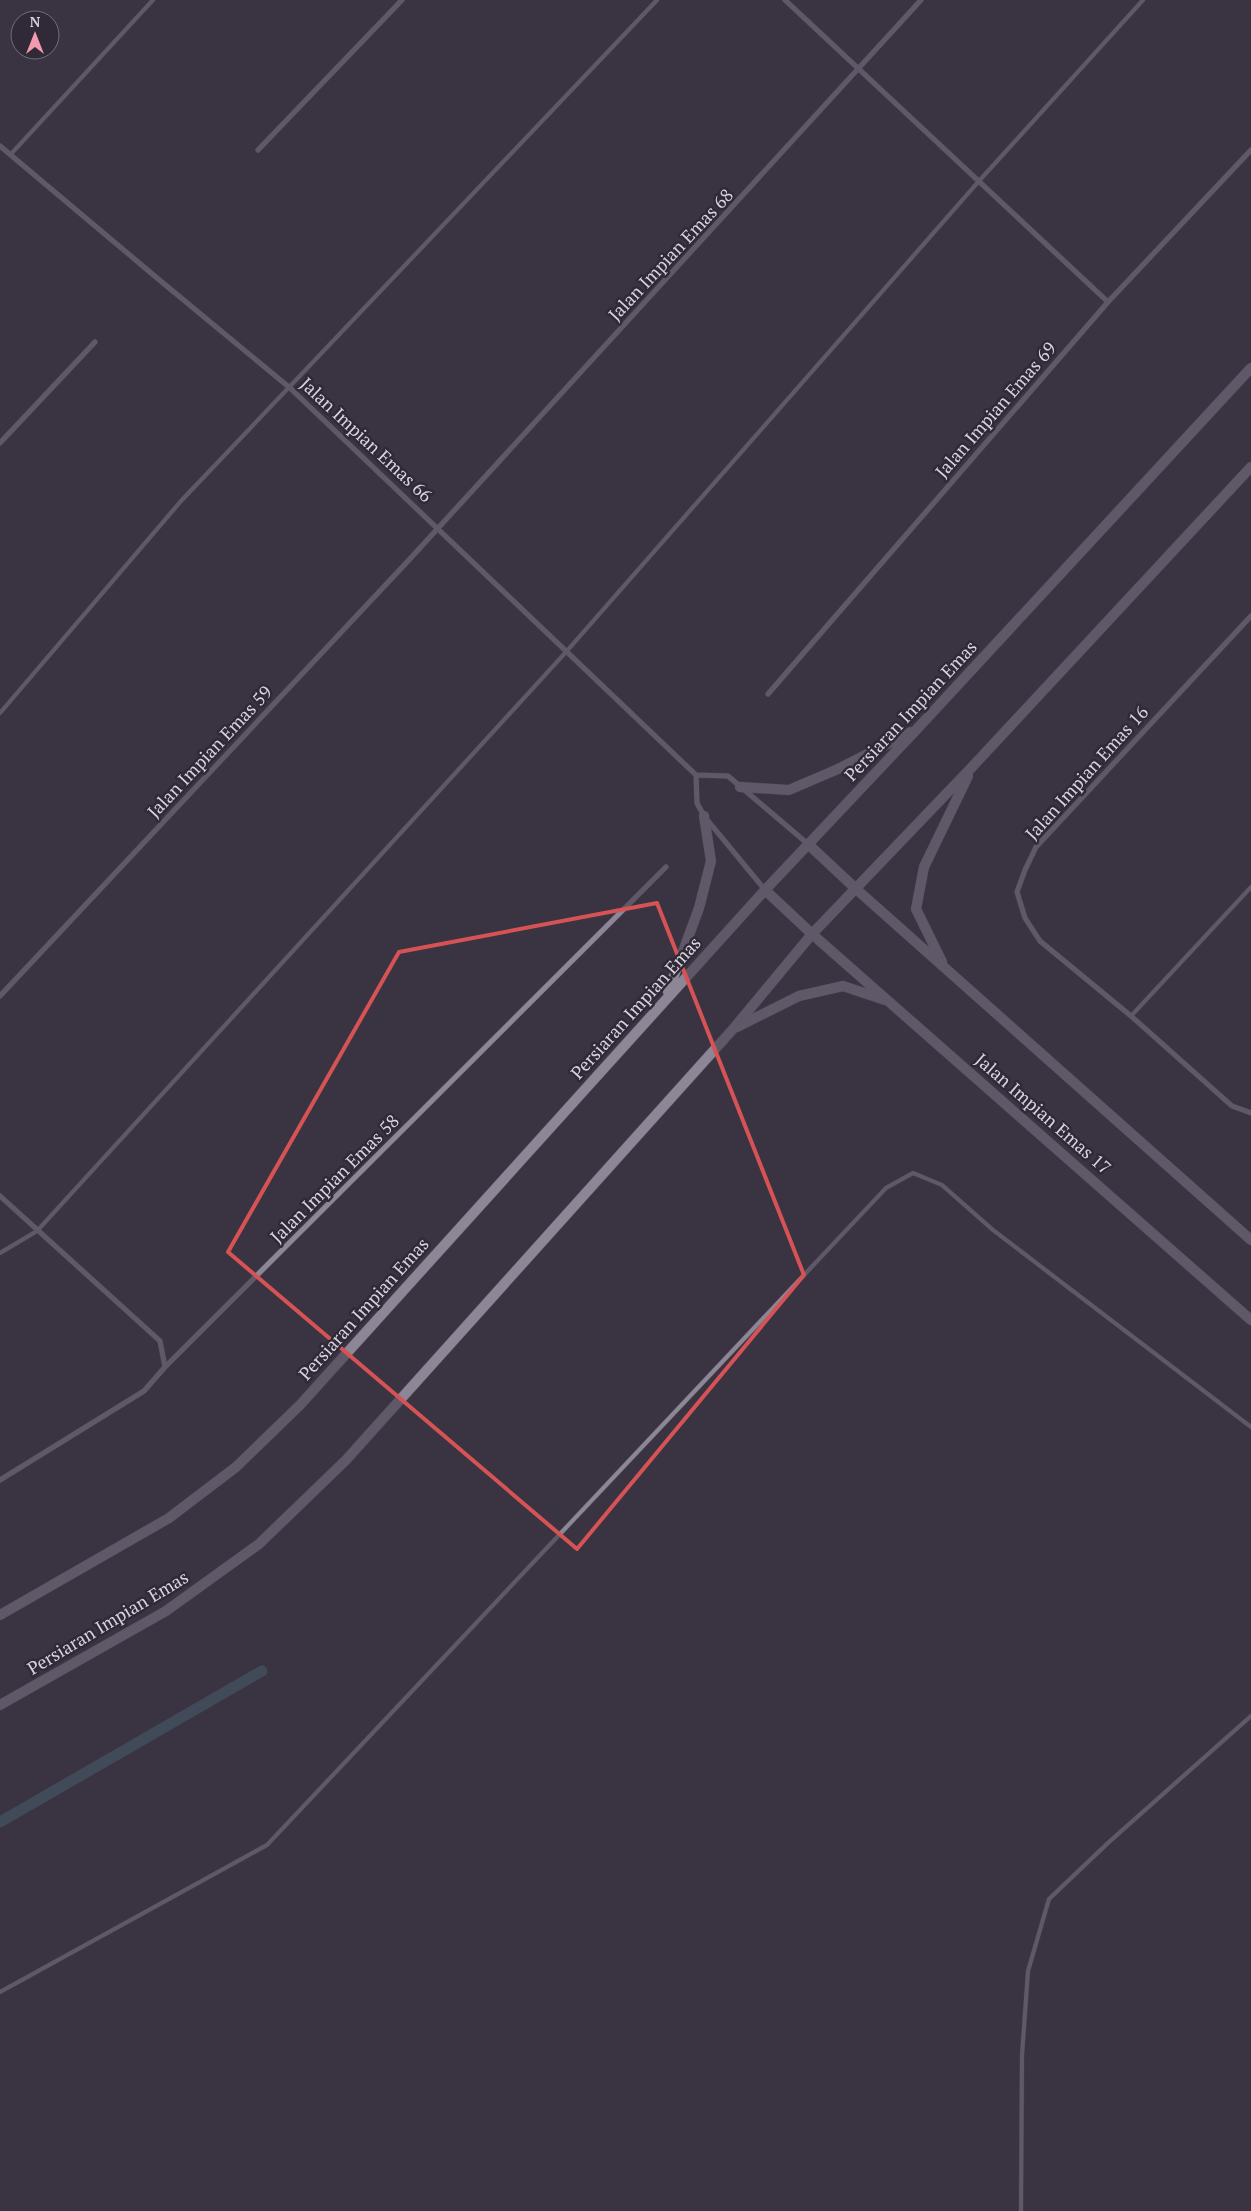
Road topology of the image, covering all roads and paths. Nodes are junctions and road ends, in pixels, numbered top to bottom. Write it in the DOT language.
graph roads {
  1 [pos="153,0"];
  2 [pos="402,0"];
  3 [pos="657,0"];
  4 [pos="785,0"];
  5 [pos="921,0"];
  6 [pos="1143,0"];
  7 [pos="860,70"];
  8 [pos="0,146"];
  9 [pos="258,150"];
  10 [pos="1251,150"];
  11 [pos="11,154"];
  12 [pos="979,181"];
  13 [pos="1108,302"];
  14 [pos="95,342"];
  15 [pos="1251,368"];
  16 [pos="290,388"];
  17 [pos="0,443"];
  18 [pos="1251,467"];
  19 [pos="438,527"];
  20 [pos="1251,616"];
  21 [pos="566,652"];
  22 [pos="768,694"];
  23 [pos="0,713"];
  24 [pos="917,729"];
  25 [pos="973,766"];
  26 [pos="696,775"];
  27 [pos="740,787"];
  28 [pos="704,816"];
  29 [pos="808,844"];
  30 [pos="666,867"];
  31 [pos="1251,887"];
  32 [pos="855,888"];
  33 [pos="765,890"];
  34 [pos="812,934"];
  35 [pos="945,968"];
  36 [pos="0,996"];
  37 [pos="666,998"];
  38 [pos="891,1002"];
  39 [pos="1131,1016"];
  40 [pos="734,1028"];
  41 [pos="1251,1113"];
  42 [pos="0,1196"];
  43 [pos="37,1231"];
  44 [pos="1251,1240"];
  45 [pos="0,1253"];
  46 [pos="1251,1320"];
  47 [pos="165,1367"];
  48 [pos="1251,1427"];
  49 [pos="0,1480"];
  50 [pos="0,1615"];
  51 [pos="0,1705"];
  52 [pos="1251,1716"];
  53 [pos="0,1992"];
  54 [pos="1021,2211"];
  1 -- 11 [label="lane"];
  2 -- 9 [label="street"];
  3 -- 16 [label="lane"];
  4 -- 7 [label="street"];
  5 -- 7 [label="street, Jalan Impian Emas 68"];
  6 -- 12 [label="lane"];
  7 -- 12 [label="street"];
  7 -- 19 [label="street, Jalan Impian Emas 68"];
  8 -- 11 [label="street, Jalan Impian Emas 66"];
  10 -- 13 [label="street, Jalan Impian Emas 69"];
  11 -- 16 [label="street, Jalan Impian Emas 66"];
  12 -- 13 [label="street"];
  12 -- 21 [label="lane"];
  13 -- 22 [label="street, Jalan Impian Emas 69"];
  14 -- 17 [label="street"];
  15 -- 24 [label="main road, Persiaran Impian Emas"];
  16 -- 19 [label="street, Jalan Impian Emas 66"];
  16 -- 23 [label="lane"];
  18 -- 25 [label="main road, Persiaran Impian Emas"];
  19 -- 21 [label="street, Jalan Impian Emas 66"];
  19 -- 36 [label="street, Jalan Impian Emas 59"];
  20 -- 39 [label="street, Jalan Impian Emas 16"];
  21 -- 26 [label="street, Jalan Impian Emas 66"];
  21 -- 43 [label="lane"];
  24 -- 27 [label="main road"];
  24 -- 29 [label="main road, Persiaran Impian Emas"];
  25 -- 32 [label="main road, Persiaran Impian Emas"];
  25 -- 35 [label="main road"];
  26 -- 27 [label="street"];
  26 -- 28 [label="street"];
  27 -- 29 [label="street"];
  28 -- 33 [label="street"];
  28 -- 37 [label="main road"];
  29 -- 32 [label="main road"];
  29 -- 33 [label="main road, Persiaran Impian Emas"];
  30 -- 47 [label="street, Jalan Impian Emas 58"];
  31 -- 39 [label="lane"];
  32 -- 34 [label="main road, Persiaran Impian Emas"];
  32 -- 35 [label="main road"];
  33 -- 34 [label="main road, Jalan Impian Emas 17"];
  33 -- 37 [label="main road, Persiaran Impian Emas"];
  34 -- 38 [label="main road, Jalan Impian Emas 17"];
  34 -- 40 [label="main road, Persiaran Impian Emas"];
  35 -- 44 [label="main road"];
  37 -- 50 [label="main road, Persiaran Impian Emas"];
  38 -- 40 [label="main road"];
  38 -- 46 [label="main road, Jalan Impian Emas 17"];
  39 -- 41 [label="street, Jalan Impian Emas 16"];
  40 -- 51 [label="main road, Persiaran Impian Emas"];
  42 -- 43 [label="street"];
  43 -- 45 [label="lane"];
  43 -- 47 [label="street"];
  47 -- 49 [label="street, Jalan Impian Emas 58"];
  48 -- 53 [label="lane"];
  52 -- 54 [label="lane"];
}
